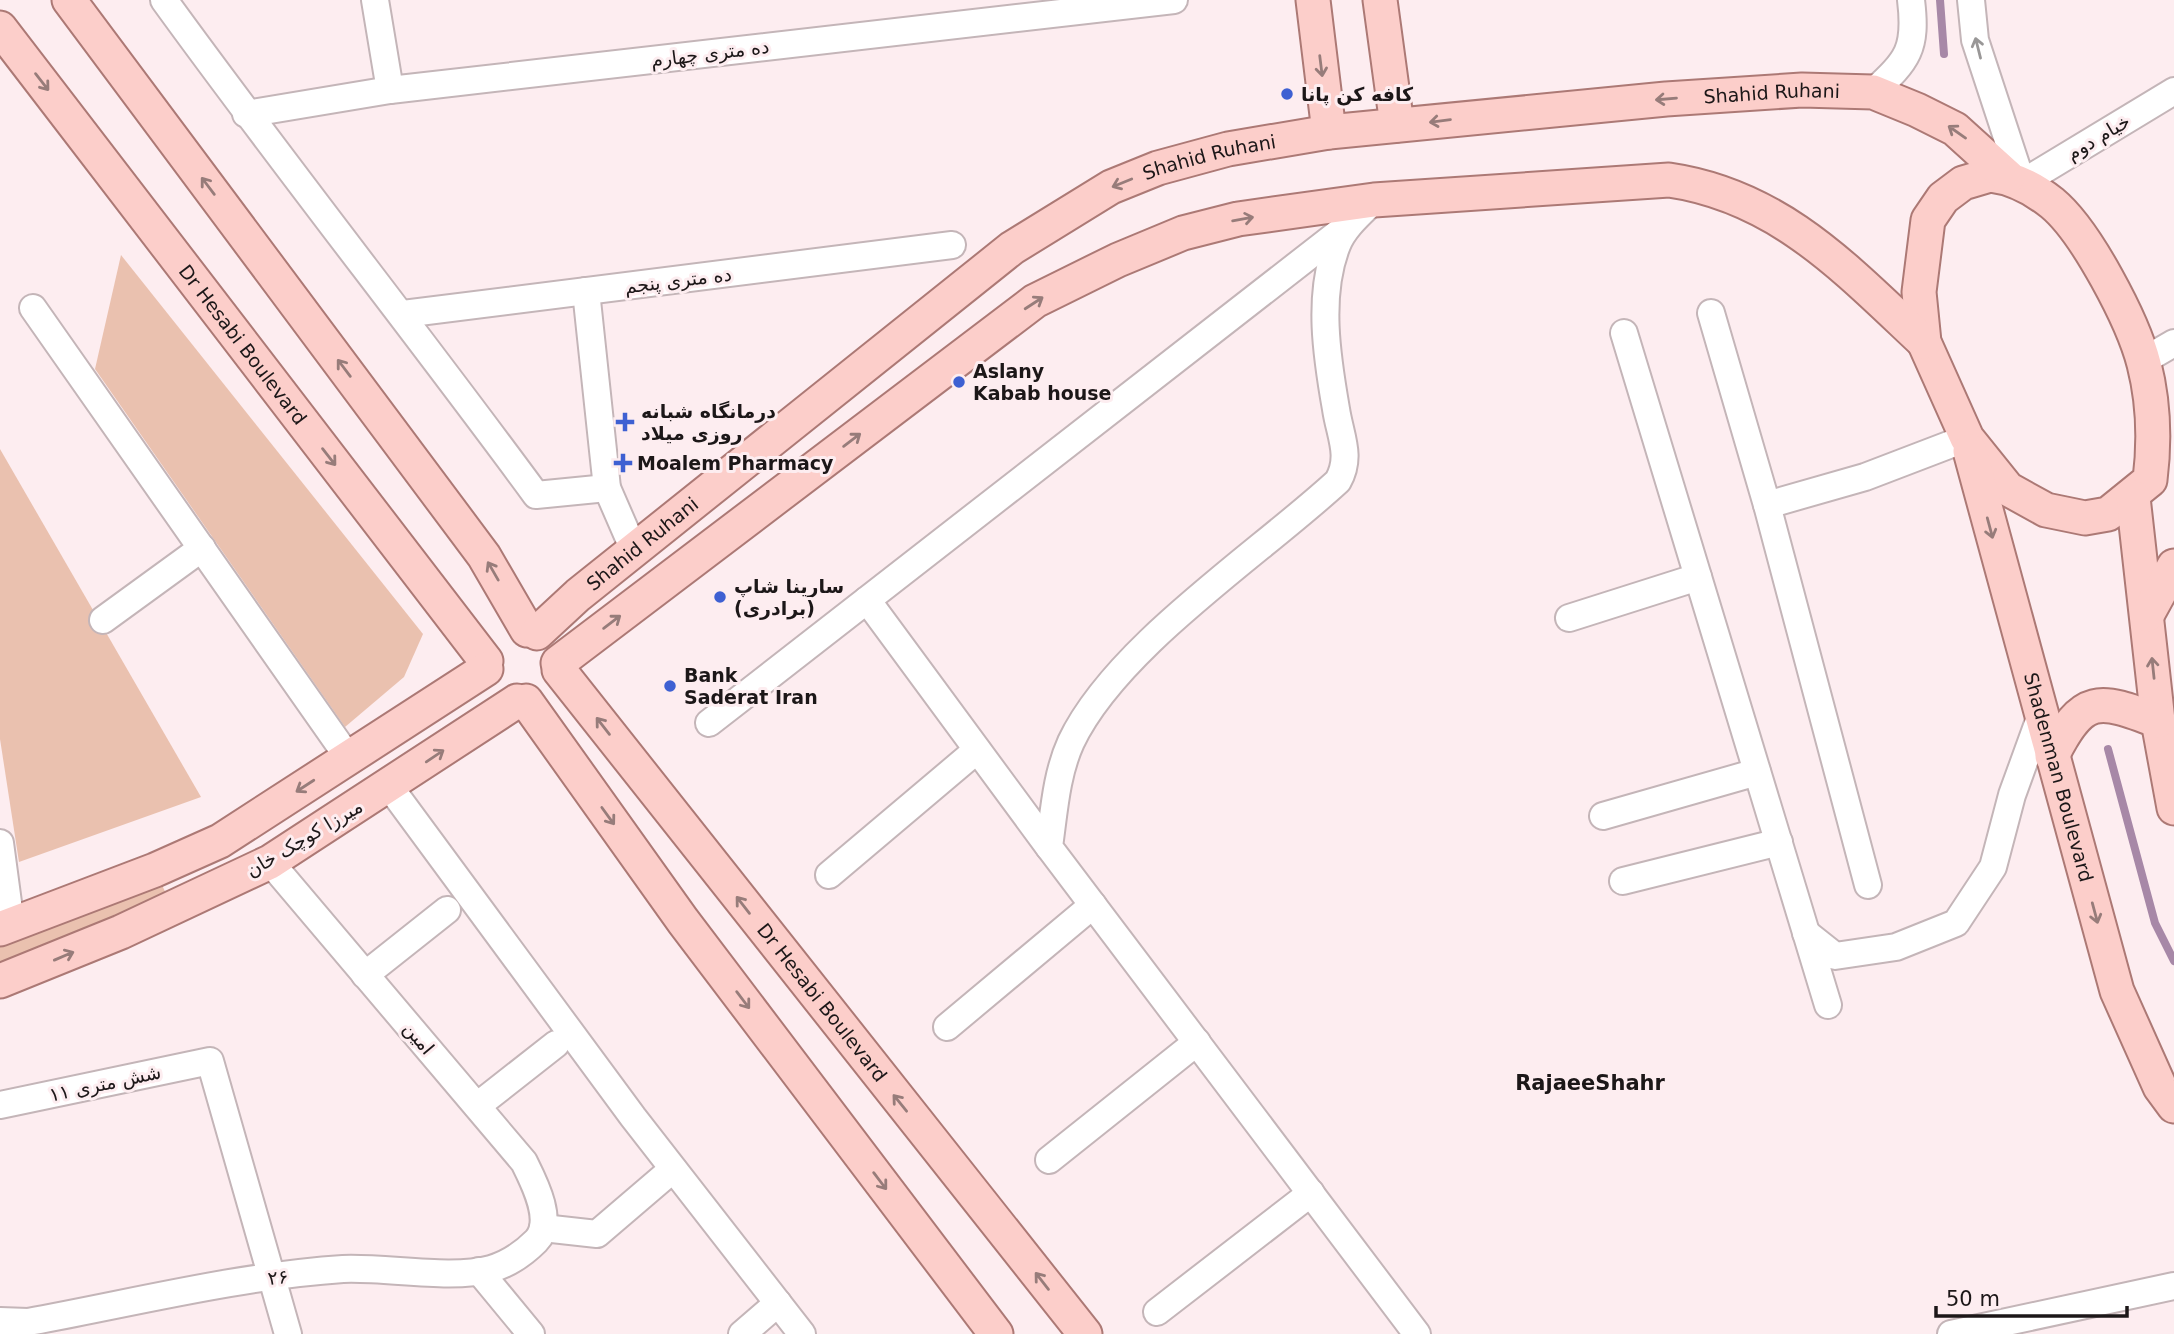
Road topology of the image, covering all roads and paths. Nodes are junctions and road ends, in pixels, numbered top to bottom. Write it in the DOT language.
graph roads {
  1 [pos="69,0"];
  2 [pos="164,0"];
  3 [pos="375,0"];
  4 [pos="1174,0"];
  5 [pos="1313,0"];
  6 [pos="1380,0"];
  7 [pos="1912,0"];
  8 [pos="1971,0"];
  9 [pos="0,28"];
  10 [pos="390,90"];
  11 [pos="2174,91"];
  12 [pos="1873,92"];
  13 [pos="246,114"];
  14 [pos="1397,125"];
  15 [pos="1329,132"];
  16 [pos="2015,180"];
  17 [pos="1374,200"];
  18 [pos="1350,224"];
  19 [pos="952,245"];
  20 [pos="586,291"];
  21 [pos="33,308"];
  22 [pos="1711,313"];
  23 [pos="403,314"];
  24 [pos="1624,333"];
  25 [pos="1924,342"];
  26 [pos="2174,343"];
  27 [pos="2155,384"];
  28 [pos="1967,438"];
  29 [pos="607,488"];
  30 [pos="2152,490"];
  31 [pos="1767,505"];
  32 [pos="201,548"];
  33 [pos="634,550"];
  34 [pos="2174,566"];
  35 [pos="1698,577"];
  36 [pos="867,600"];
  37 [pos="2147,615"];
  38 [pos="1569,618"];
  39 [pos="103,620"];
  40 [pos="532,632"];
  41 [pos="486,665"];
  42 [pos="558,667"];
  43 [pos="522,701"];
  44 [pos="2040,718"];
  45 [pos="2158,721"];
  46 [pos="709,723"];
  47 [pos="977,750"];
  48 [pos="2052,756"];
  49 [pos="348,757"];
  50 [pos="1758,772"];
  51 [pos="389,786"];
  52 [pos="2174,808"];
  53 [pos="1603,816"];
  54 [pos="220,841"];
  55 [pos="1779,842"];
  56 [pos="0,843"];
  57 [pos="1049,847"];
  58 [pos="158,869"];
  59 [pos="256,869"];
  60 [pos="829,875"];
  61 [pos="1623,881"];
  62 [pos="1868,885"];
  63 [pos="1093,905"];
  64 [pos="176,906"];
  65 [pos="447,910"];
  66 [pos="6,927"];
  67 [pos="1806,933"];
  68 [pos="365,975"];
  69 [pos="0,981"];
  70 [pos="1828,1005"];
  71 [pos="947,1027"];
  72 [pos="1197,1042"];
  73 [pos="555,1044"];
  74 [pos="0,1105"];
  75 [pos="477,1106"];
  76 [pos="2174,1106"];
  77 [pos="1049,1160"];
  78 [pos="673,1169"];
  79 [pos="1311,1193"];
  80 [pos="542,1228"];
  81 [pos="479,1271"];
  82 [pos="274,1277"];
  83 [pos="2174,1286"];
  84 [pos="778,1304"];
  85 [pos="1157,1312"];
  86 [pos="0,1321"];
  87 [pos="1415,1333"];
  88 [pos="288,1334"];
  89 [pos="531,1334"];
  90 [pos="742,1334"];
  91 [pos="802,1334"];
  92 [pos="996,1334"];
  93 [pos="1085,1334"];
  94 [pos="1954,1334"];
  40 -- 1 [label="main road, one-way"];
  2 -- 13 [label="street"];
  3 -- 10 [label="street"];
  4 -- 10 [label="street, ده متری چهارم"];
  5 -- 15 [label="main road, one-way"];
  6 -- 14 [label="main road"];
  7 -- 12 [label="street"];
  16 -- 8 [label="street, one-way"];
  9 -- 41 [label="main road, Dr Hesabi Boulevard, one-way"];
  10 -- 13 [label="street, ده متری چهارم"];
  11 -- 16 [label="street, خیام دوم"];
  12 -- 14 [label="main road, Shahid Ruhani, one-way"];
  16 -- 12 [label="main road, Shahid Ruhani, one-way"];
  13 -- 23 [label="street"];
  14 -- 15 [label="main road, Shahid Ruhani"];
  15 -- 33 [label="main road, Shahid Ruhani, one-way"];
  16 -- 25 [label="main road"];
  16 -- 27 [label="main road, Shahid Ruhani"];
  17 -- 18 [label="street"];
  17 -- 25 [label="main road"];
  42 -- 17 [label="main road, one-way"];
  18 -- 36 [label="street"];
  18 -- 57 [label="street"];
  19 -- 20 [label="street, ده متری پنجم"];
  20 -- 23 [label="street, ده متری پنجم"];
  20 -- 29 [label="street"];
  21 -- 32 [label="street"];
  22 -- 31 [label="street"];
  23 -- 29 [label="street"];
  24 -- 35 [label="street"];
  25 -- 28 [label="main road"];
  26 -- 27 [label="street"];
  27 -- 30 [label="main road, Shahid Ruhani"];
  28 -- 30 [label="main road"];
  28 -- 31 [label="street"];
  28 -- 44 [label="main road, Shadenman Boulevard, one-way"];
  29 -- 33 [label="street"];
  30 -- 37 [label="main road"];
  31 -- 62 [label="street"];
  32 -- 39 [label="street"];
  32 -- 49 [label="street"];
  33 -- 40 [label="main road, Shahid Ruhani"];
  34 -- 37 [label="main road"];
  35 -- 38 [label="street"];
  35 -- 50 [label="street"];
  36 -- 46 [label="street"];
  36 -- 47 [label="street"];
  45 -- 37 [label="main road, one-way"];
  40 -- 41 [label="main road"];
  40 -- 42 [label="main road"];
  41 -- 43 [label="main road"];
  41 -- 49 [label="main road"];
  42 -- 43 [label="main road"];
  93 -- 42 [label="main road, Dr Hesabi Boulevard, one-way"];
  51 -- 43 [label="main road, میرزا کوچک خان, one-way"];
  43 -- 92 [label="main road, one-way"];
  44 -- 48 [label="main road, Shadenman Boulevard"];
  44 -- 67 [label="street"];
  45 -- 48 [label="main road"];
  45 -- 52 [label="main road"];
  47 -- 57 [label="street"];
  47 -- 60 [label="street"];
  48 -- 76 [label="main road, Shadenman Boulevard, one-way"];
  49 -- 54 [label="main road, one-way"];
  50 -- 53 [label="street"];
  50 -- 55 [label="street"];
  51 -- 59 [label="main road, میرزا کوچک خان"];
  51 -- 78 [label="street"];
  54 -- 58 [label="main road"];
  54 -- 59 [label="main road"];
  55 -- 61 [label="street"];
  55 -- 67 [label="street"];
  56 -- 66 [label="street"];
  57 -- 63 [label="street"];
  58 -- 64 [label="main road"];
  58 -- 66 [label="main road"];
  59 -- 64 [label="main road, میرزا کوچک خان"];
  59 -- 68 [label="street, امین"];
  63 -- 71 [label="street"];
  63 -- 72 [label="street"];
  69 -- 64 [label="main road, میرزا کوچک خان, one-way"];
  65 -- 68 [label="street"];
  67 -- 70 [label="street"];
  68 -- 75 [label="street, امین"];
  72 -- 77 [label="street"];
  72 -- 79 [label="street"];
  73 -- 75 [label="street"];
  74 -- 82 [label="street, شش متری ۱۱"];
  75 -- 80 [label="street, امین"];
  78 -- 80 [label="street"];
  78 -- 84 [label="street"];
  79 -- 85 [label="street"];
  79 -- 87 [label="street"];
  80 -- 81 [label="street, ۲۶"];
  81 -- 82 [label="street, ۲۶"];
  81 -- 89 [label="street"];
  82 -- 86 [label="street, ۲۶"];
  82 -- 88 [label="street"];
  83 -- 94 [label="street"];
  84 -- 90 [label="street"];
  84 -- 91 [label="street"];
}
